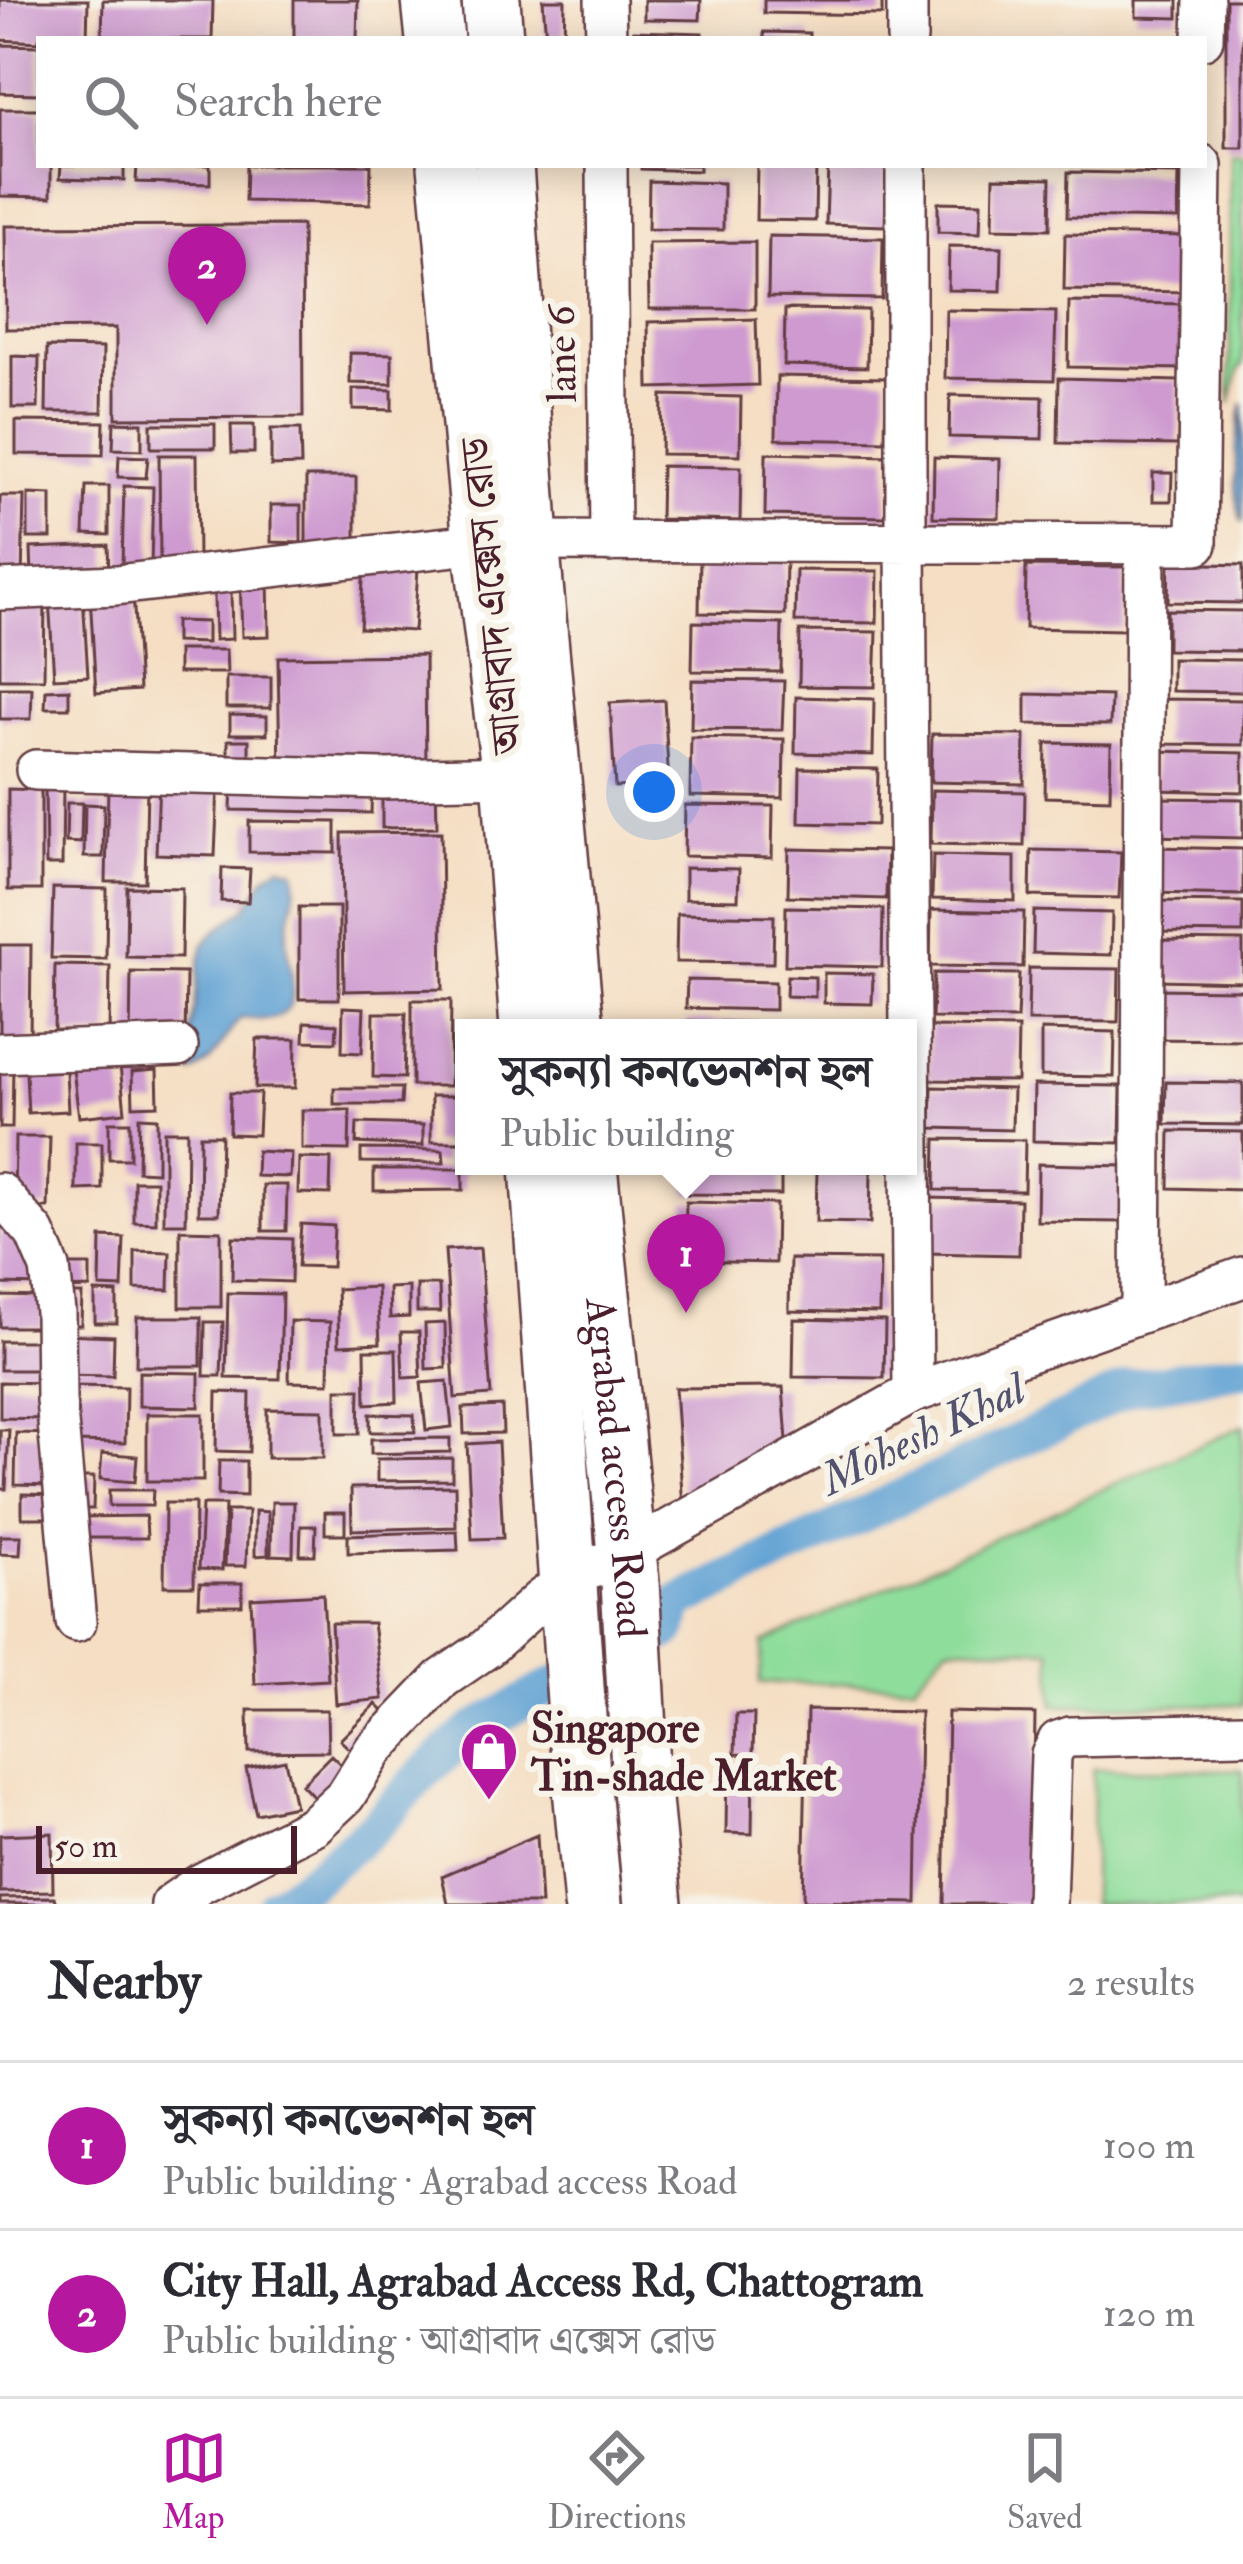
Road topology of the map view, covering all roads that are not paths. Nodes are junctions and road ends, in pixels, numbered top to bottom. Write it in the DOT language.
graph roads {
  1 [pos="431,0"];
  2 [pos="491,0"];
  3 [pos="605,0"];
  4 [pos="907,0"];
  5 [pos="1204,0"];
  6 [pos="435,36"];
  7 [pos="494,36"];
  8 [pos="606,36"];
  9 [pos="907,36"];
  10 [pos="1203,36"];
  11 [pos="447,168"];
  12 [pos="504,168"];
  13 [pos="607,168"];
  14 [pos="906,168"];
  15 [pos="1202,168"];
  16 [pos="506,542"];
  17 [pos="610,542"];
  18 [pos="906,544"];
  19 [pos="1145,545"];
  20 [pos="0,590"];
  21 [pos="36,770"];
  22 [pos="511,776"];
  23 [pos="528,1019"];
  24 [pos="573,1019"];
  25 [pos="910,1019"];
  26 [pos="178,1046"];
  27 [pos="0,1053"];
  28 [pos="540,1175"];
  29 [pos="589,1175"];
  30 [pos="911,1175"];
  31 [pos="0,1192"];
  32 [pos="1243,1277"];
  33 [pos="1141,1312"];
  34 [pos="913,1393"];
  35 [pos="628,1568"];
  36 [pos="570,1590"];
  37 [pos="76,1622"];
  38 [pos="1243,1733"];
  39 [pos="171,1904"];
  40 [pos="593,1904"];
  41 [pos="652,1904"];
  42 [pos="1046,1904"];
  1 -- 6 [label="main road"];
  2 -- 7 [label="main road"];
  3 -- 8 [label="street"];
  4 -- 9 [label="street"];
  5 -- 10 [label="street"];
  11 -- 16 [label="main road, আগ্রাবাদ এক্সেস রোড"];
  12 -- 16 [label="main road"];
  13 -- 17 [label="street, lane 6"];
  14 -- 18 [label="street"];
  15 -- 19 [label="street"];
  16 -- 17 [label="street"];
  16 -- 20 [label="street"];
  16 -- 22 [label="main road, আগ্রাবাদ এক্সেস রোড"];
  16 -- 24 [label="main road"];
  17 -- 18 [label="street"];
  18 -- 19 [label="street"];
  18 -- 25 [label="street"];
  19 -- 33 [label="street"];
  21 -- 22 [label="street"];
  22 -- 23 [label="main road, আগ্রাবাদ এক্সেস রোড"];
  26 -- 27 [label="street"];
  28 -- 36 [label="main road"];
  29 -- 35 [label="main road, Agrabad access Road"];
  30 -- 34 [label="street"];
  31 -- 37 [label="street"];
  32 -- 33 [label="street"];
  33 -- 34 [label="street"];
  34 -- 35 [label="street"];
  35 -- 36 [label="street"];
  35 -- 41 [label="main road, Agrabad access Road"];
  36 -- 39 [label="street"];
  36 -- 40 [label="main road"];
  38 -- 42 [label="street"];
}
